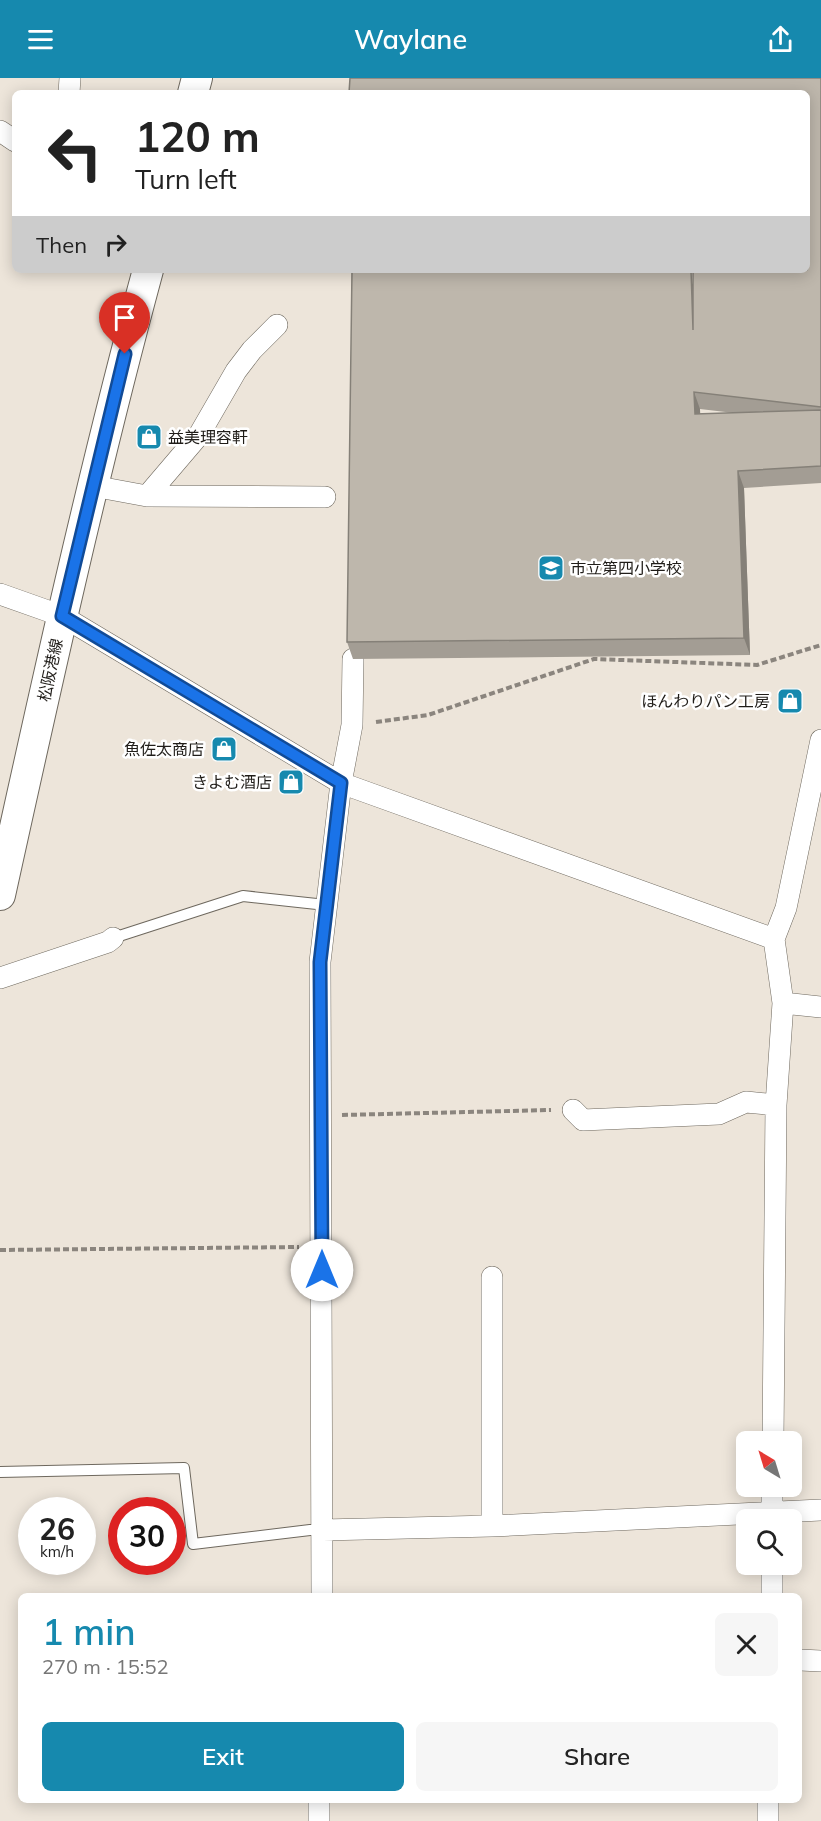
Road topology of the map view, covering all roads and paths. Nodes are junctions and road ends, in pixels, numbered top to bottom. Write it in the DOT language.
graph roads {
  1 [pos="147,273"];
  2 [pos="277,325"];
  3 [pos="93,486"];
  4 [pos="147,496"];
  5 [pos="325,497"];
  6 [pos="0,594"];
  7 [pos="62,616"];
  8 [pos="821,645"];
  9 [pos="354,659"];
  10 [pos="352,725"];
  11 [pos="821,740"];
  12 [pos="341,783"];
  13 [pos="0,895"];
  14 [pos="326,905"];
  15 [pos="113,938"];
  16 [pos="774,939"];
  17 [pos="0,978"];
  18 [pos="783,1003"];
  19 [pos="821,1007"];
  20 [pos="776,1105"];
  21 [pos="573,1110"];
  22 [pos="332,1115"];
  23 [pos="321,1247"];
  24 [pos="0,1250"];
  25 [pos="492,1277"];
  26 [pos="773,1431"];
  27 [pos="0,1472"];
  28 [pos="821,1510"];
  29 [pos="802,1512"];
  30 [pos="736,1517"];
  31 [pos="492,1526"];
  32 [pos="323,1530"];
  33 [pos="772,1575"];
  34 [pos="322,1593"];
  35 [pos="772,1593"];
  36 [pos="802,1660"];
  37 [pos="821,1661"];
  38 [pos="319,1803"];
  39 [pos="768,1803"];
  40 [pos="319,1821"];
  41 [pos="768,1821"];
  1 -- 3 [label="main road, 松阪港線"];
  2 -- 4 [label="street"];
  3 -- 4 [label="street"];
  3 -- 7 [label="main road, 松阪港線"];
  4 -- 5 [label="street"];
  6 -- 7 [label="street"];
  7 -- 12 [label="street"];
  7 -- 13 [label="main road, 松阪港線"];
  8 -- 10 [label="path"];
  9 -- 10 [label="street"];
  10 -- 12 [label="street"];
  11 -- 16 [label="street"];
  12 -- 14 [label="street"];
  12 -- 16 [label="street"];
  14 -- 15 [label="lane"];
  14 -- 23 [label="street"];
  15 -- 17 [label="street"];
  16 -- 18 [label="street"];
  18 -- 19 [label="street"];
  18 -- 20 [label="street"];
  20 -- 21 [label="street"];
  20 -- 26 [label="street"];
  21 -- 22 [label="path"];
  23 -- 24 [label="path"];
  23 -- 32 [label="street"];
  25 -- 31 [label="street"];
  27 -- 32 [label="lane"];
  28 -- 29 [label="street"];
  30 -- 31 [label="street"];
  31 -- 32 [label="street"];
  32 -- 34 [label="street"];
  33 -- 35 [label="street"];
  36 -- 37 [label="street"];
  38 -- 40 [label="street"];
  39 -- 41 [label="street"];
}
